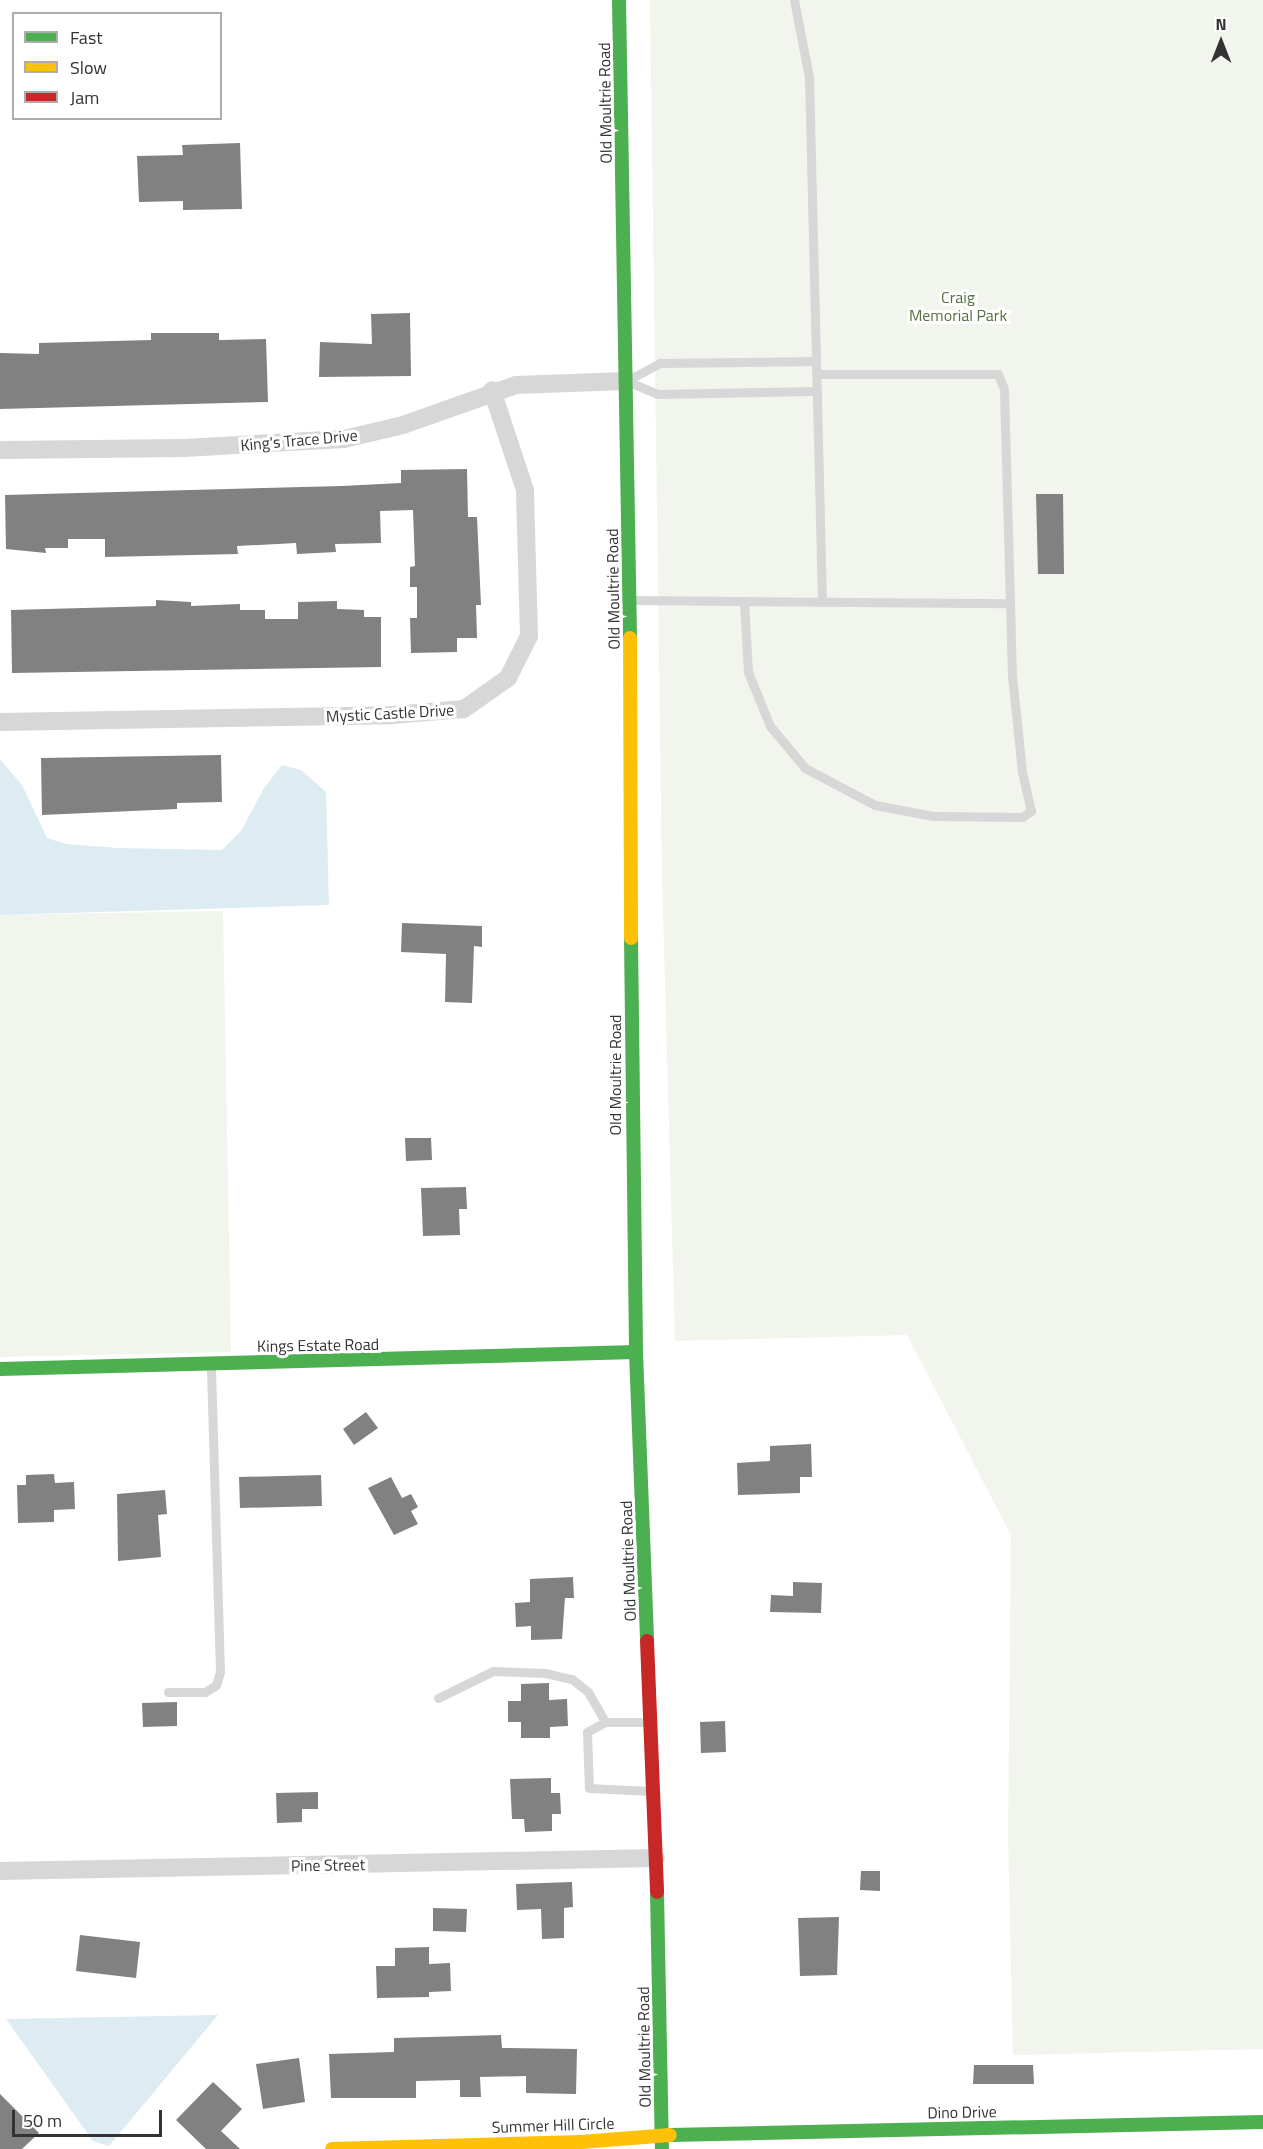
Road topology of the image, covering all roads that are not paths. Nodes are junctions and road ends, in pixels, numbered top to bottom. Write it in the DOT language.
graph roads {
  1 [pos="619,0"];
  2 [pos="794,0"];
  3 [pos="816,361"];
  4 [pos="816,374"];
  5 [pos="626,381"];
  6 [pos="492,390"];
  7 [pos="816,391"];
  8 [pos="0,450"];
  9 [pos="630,600"];
  10 [pos="744,601"];
  11 [pos="822,601"];
  12 [pos="1009,603"];
  13 [pos="0,722"];
  14 [pos="636,1352"];
  15 [pos="211,1364"];
  16 [pos="0,1369"];
  17 [pos="168,1692"];
  18 [pos="438,1698"];
  19 [pos="605,1722"];
  20 [pos="651,1722"];
  21 [pos="654,1791"];
  22 [pos="656,1858"];
  23 [pos="0,1871"];
  24 [pos="1263,2122"];
  25 [pos="662,2135"];
  26 [pos="481,2147"];
  27 [pos="332,2149"];
  28 [pos="662,2149"];
  1 -- 5 [label="main road, Old Moultrie Road"];
  2 -- 3 [label="lane"];
  3 -- 4 [label="lane"];
  3 -- 5 [label="lane"];
  4 -- 7 [label="lane"];
  4 -- 12 [label="lane"];
  5 -- 6 [label="street, King's Trace Drive"];
  5 -- 7 [label="lane"];
  5 -- 9 [label="main road, Old Moultrie Road"];
  6 -- 8 [label="street, King's Trace Drive"];
  6 -- 13 [label="street, Mystic Castle Drive"];
  7 -- 11 [label="lane"];
  9 -- 10 [label="lane"];
  9 -- 14 [label="main road, Old Moultrie Road"];
  10 -- 11 [label="lane"];
  10 -- 12 [label="lane"];
  11 -- 12 [label="lane"];
  14 -- 15 [label="main road, Kings Estate Road"];
  14 -- 20 [label="main road, Old Moultrie Road"];
  15 -- 16 [label="main road, Kings Estate Road"];
  15 -- 17 [label="lane"];
  18 -- 19 [label="lane"];
  19 -- 20 [label="lane"];
  19 -- 21 [label="lane"];
  20 -- 21 [label="main road, Old Moultrie Road"];
  21 -- 22 [label="main road, Old Moultrie Road"];
  22 -- 23 [label="street, Pine Street"];
  22 -- 25 [label="main road, Old Moultrie Road"];
  24 -- 25 [label="main road, Dino Drive"];
  25 -- 26 [label="main road, Summer Hill Circle"];
  25 -- 28 [label="main road, Old Moultrie Road"];
  26 -- 27 [label="main road, Summer Hill Circle"];
}
